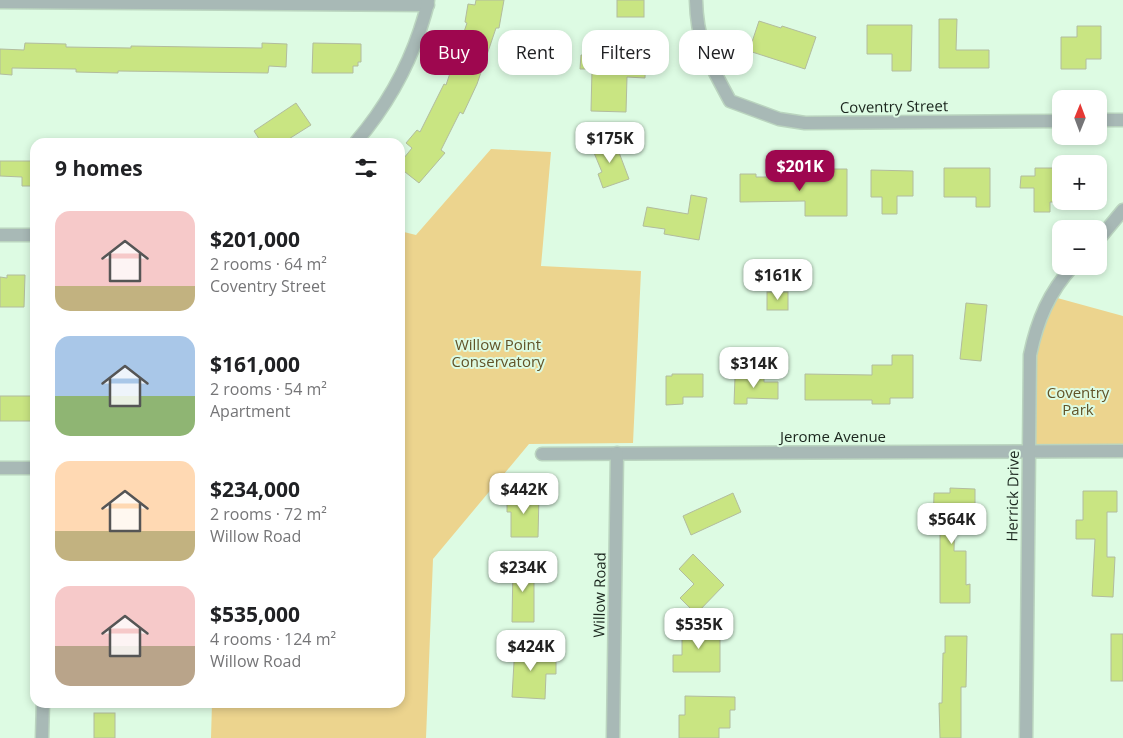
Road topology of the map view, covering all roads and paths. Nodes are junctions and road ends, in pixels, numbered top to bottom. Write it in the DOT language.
graph roads {
  1 [pos="696,0"];
  2 [pos="0,2"];
  3 [pos="428,2"];
  4 [pos="1108,120"];
  5 [pos="1123,120"];
  6 [pos="1052,121"];
  7 [pos="359,138"];
  8 [pos="1123,210"];
  9 [pos="1107,229"];
  10 [pos="0,235"];
  11 [pos="30,235"];
  12 [pos="1066,275"];
  13 [pos="1029,451"];
  14 [pos="1123,451"];
  15 [pos="617,453"];
  16 [pos="542,454"];
  17 [pos="0,468"];
  18 [pos="30,468"];
  19 [pos="43,708"];
  20 [pos="42,738"];
  21 [pos="613,738"];
  22 [pos="1026,738"];
  1 -- 6 [label="street, Coventry Street"];
  2 -- 3 [label="street"];
  3 -- 7 [label="street"];
  4 -- 5 [label="street"];
  8 -- 9 [label="street"];
  10 -- 11 [label="street"];
  12 -- 13 [label="street, Herrick Drive"];
  13 -- 14 [label="street, Jerome Avenue"];
  13 -- 15 [label="street, Jerome Avenue"];
  13 -- 22 [label="street, Herrick Drive"];
  15 -- 16 [label="street, Jerome Avenue"];
  15 -- 21 [label="street, Willow Road"];
  17 -- 18 [label="street"];
  19 -- 20 [label="street"];
}
